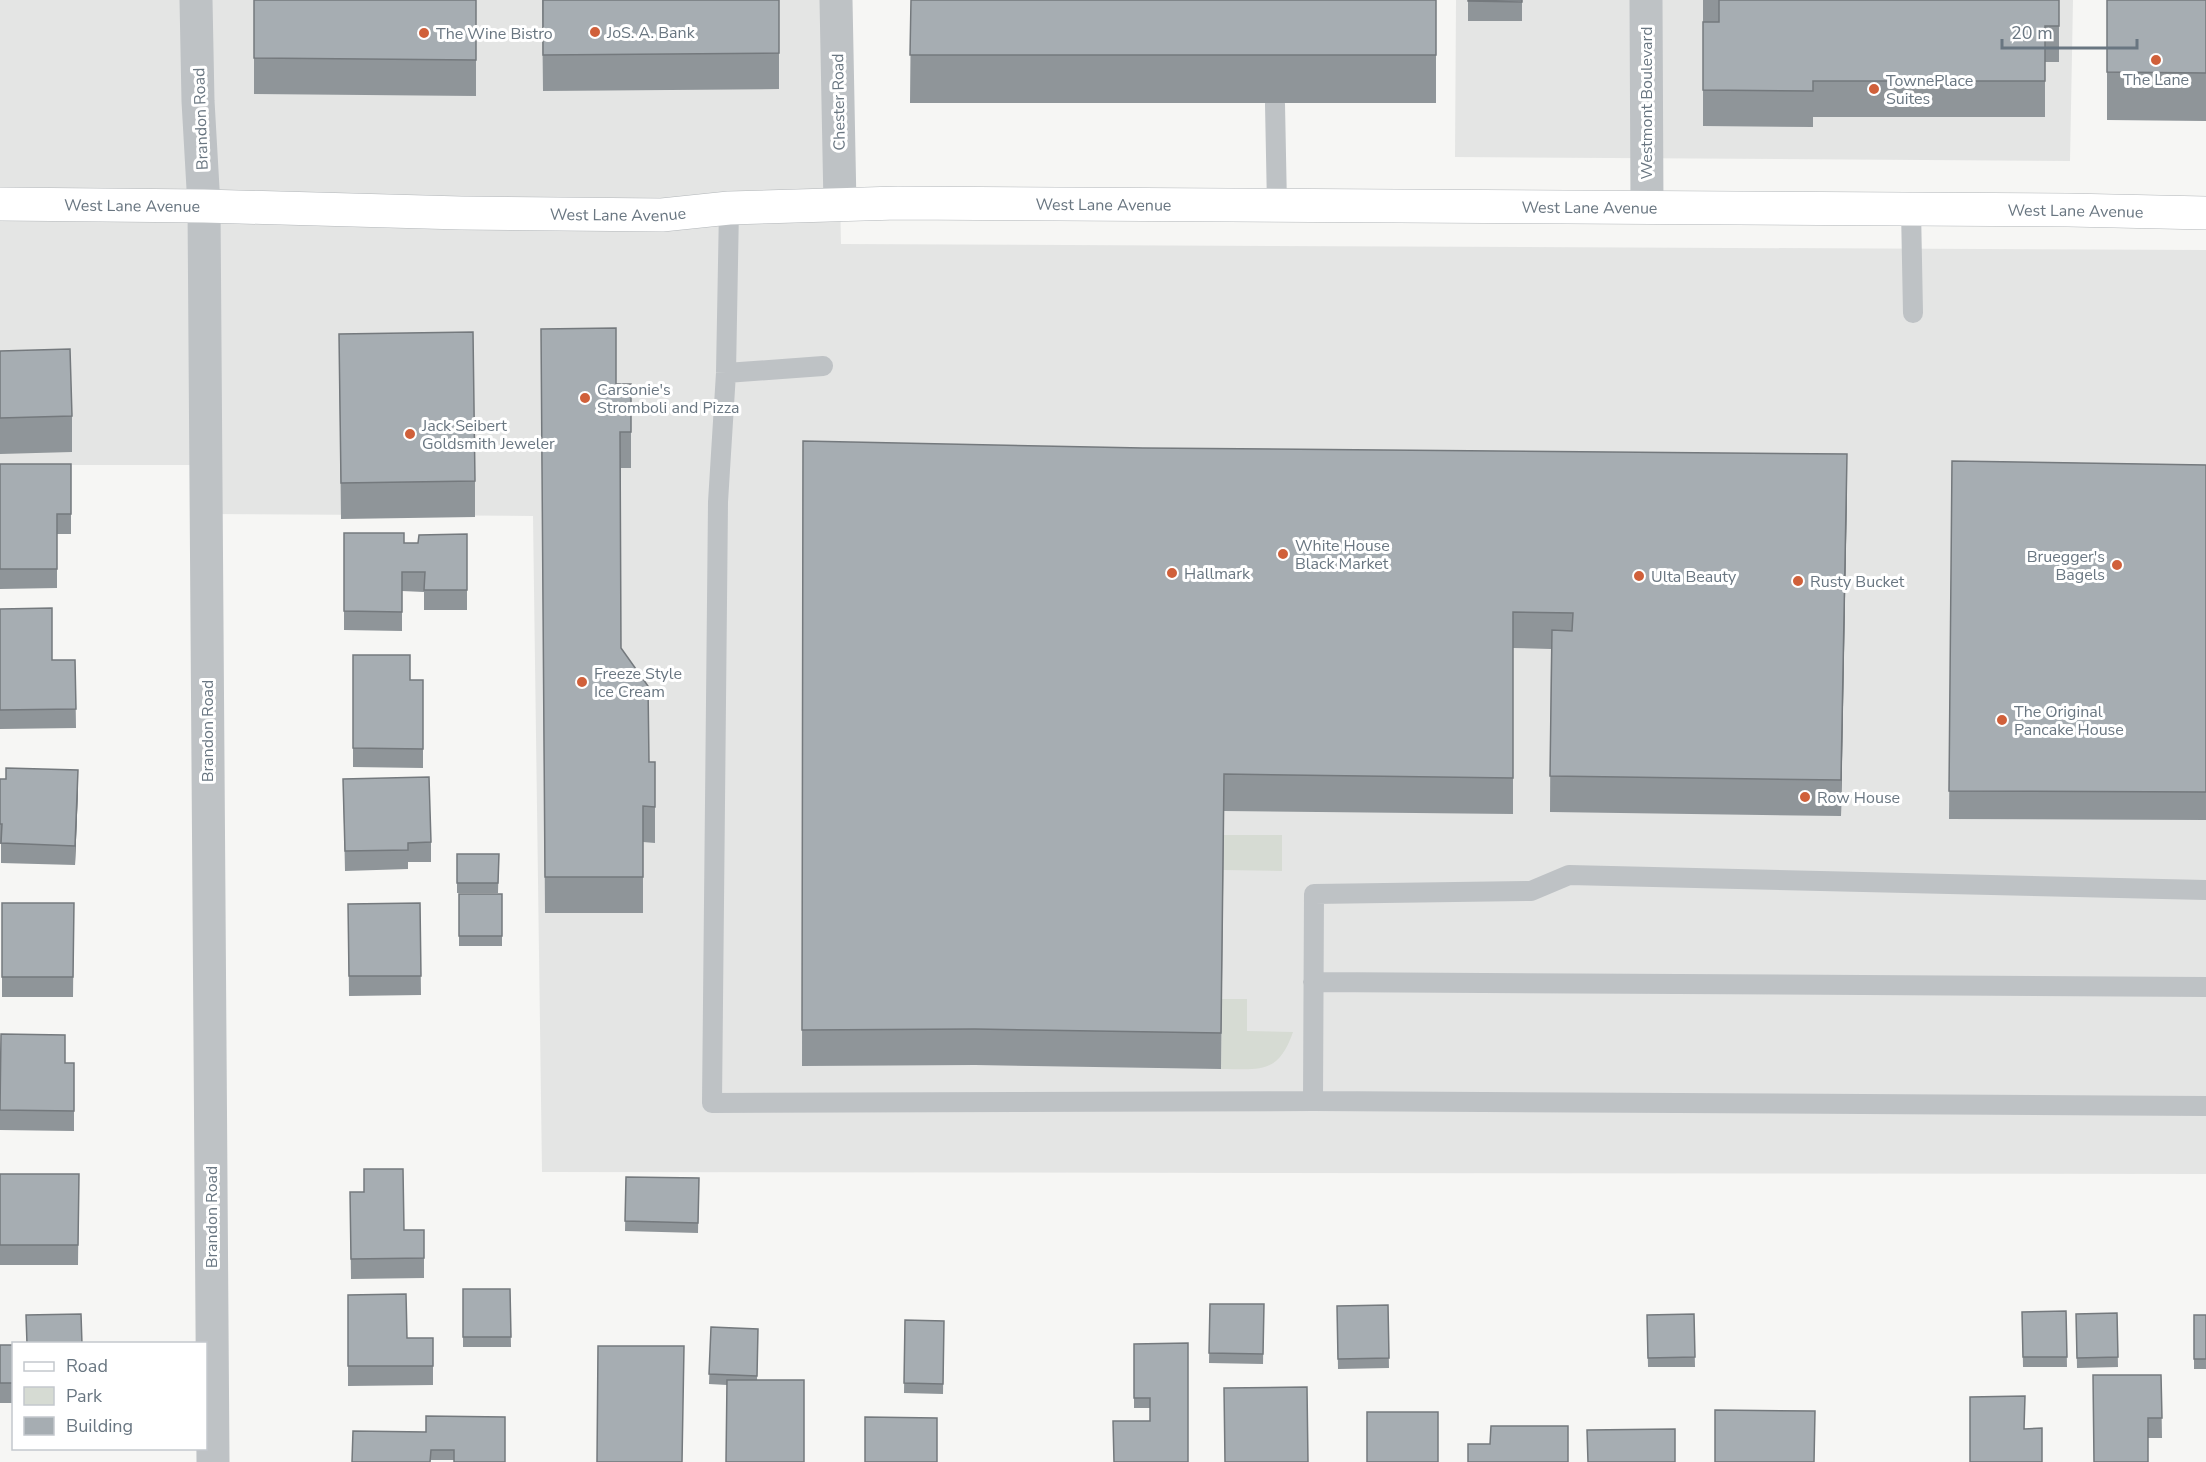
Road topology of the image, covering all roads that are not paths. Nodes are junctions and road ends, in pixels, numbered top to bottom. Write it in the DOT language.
graph roads {
  1 [pos="196,0"];
  2 [pos="836,0"];
  3 [pos="1646,0"];
  4 [pos="1275,104"];
  5 [pos="0,204"];
  6 [pos="840,205"];
  7 [pos="204,206"];
  8 [pos="1276,206"];
  9 [pos="729,207"];
  10 [pos="1647,207"];
  11 [pos="1911,209"];
  12 [pos="2206,213"];
  13 [pos="1912,313"];
  14 [pos="823,366"];
  15 [pos="726,373"];
  16 [pos="2206,890"];
  17 [pos="1313,982"];
  18 [pos="2206,987"];
  19 [pos="1313,1101"];
  20 [pos="2206,1106"];
  21 [pos="213,1462"];
  1 -- 7 [label="street, Brandon Road"];
  2 -- 6 [label="street, Chester Road"];
  3 -- 10 [label="street, Westmont Boulevard"];
  4 -- 8 [label="lane"];
  5 -- 7 [label="main road, West Lane Avenue"];
  6 -- 8 [label="main road, West Lane Avenue"];
  6 -- 9 [label="main road, West Lane Avenue"];
  7 -- 9 [label="main road, West Lane Avenue"];
  7 -- 21 [label="street, Brandon Road"];
  8 -- 10 [label="main road, West Lane Avenue"];
  9 -- 15 [label="lane"];
  10 -- 11 [label="main road, West Lane Avenue"];
  11 -- 12 [label="main road, West Lane Avenue"];
  11 -- 13 [label="lane"];
  14 -- 15 [label="lane"];
  15 -- 19 [label="lane"];
  16 -- 17 [label="lane"];
  17 -- 18 [label="lane"];
  17 -- 19 [label="lane"];
  19 -- 20 [label="lane"];
}
